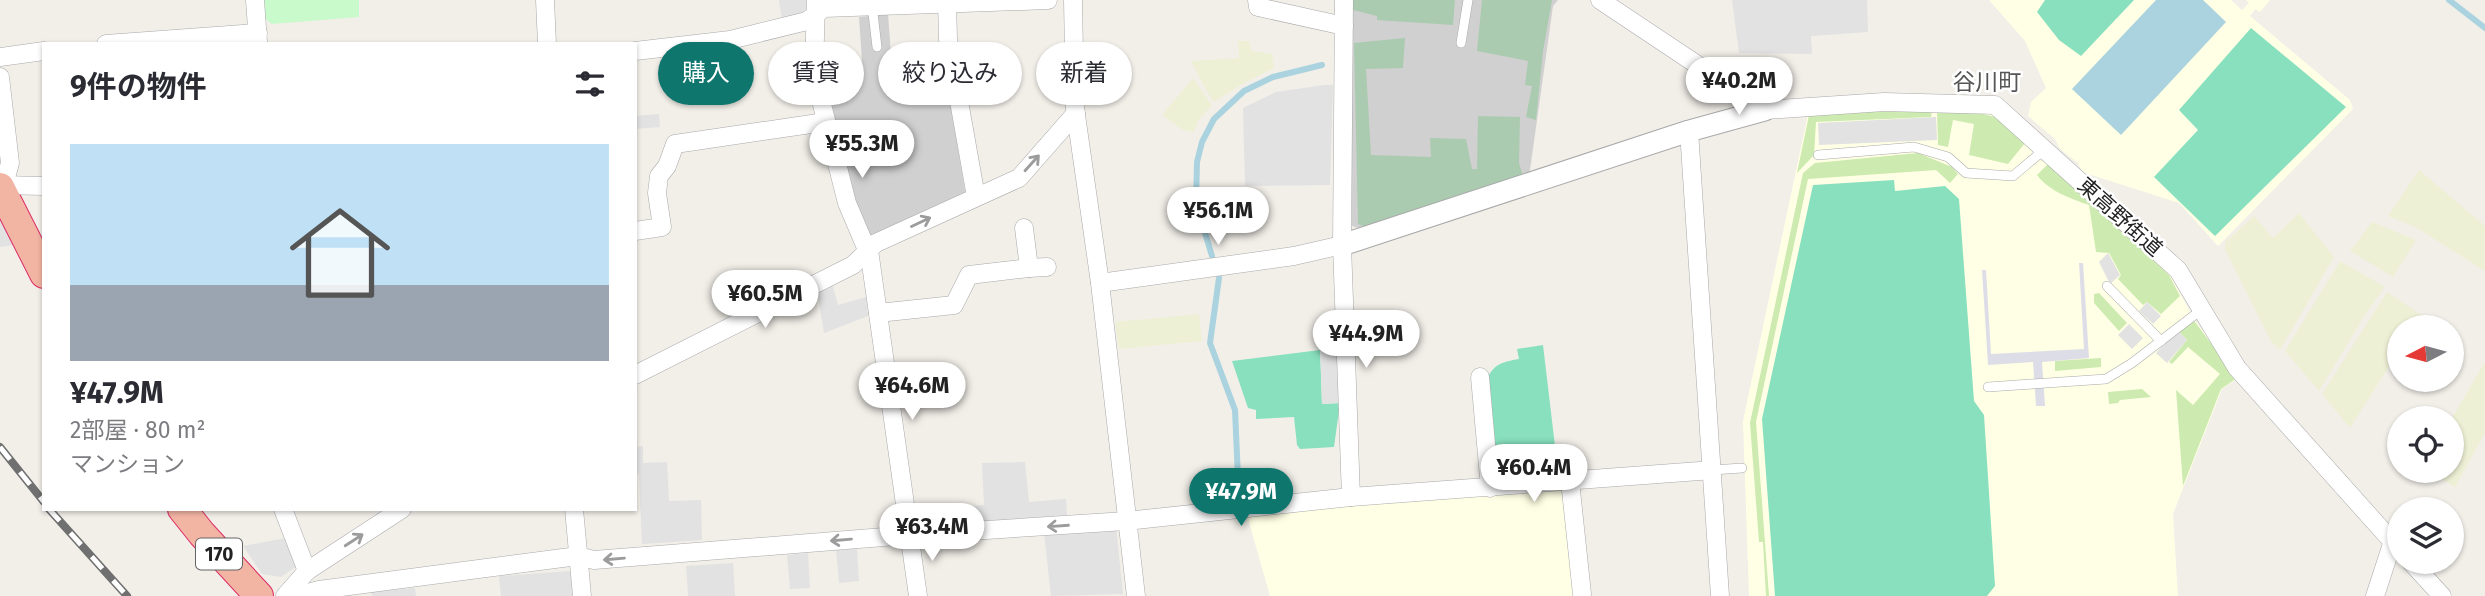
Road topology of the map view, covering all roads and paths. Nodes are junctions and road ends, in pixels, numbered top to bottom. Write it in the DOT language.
graph roads {
  1 [pos="255,0"];
  2 [pos="545,0"];
  3 [pos="1048,0"];
  4 [pos="1073,0"];
  5 [pos="1257,0"];
  6 [pos="1344,0"];
  7 [pos="1468,0"];
  8 [pos="1600,0"];
  9 [pos="947,1"];
  10 [pos="872,5"];
  11 [pos="815,8"];
  12 [pos="1344,26"];
  13 [pos="258,38"];
  14 [pos="157,42"];
  15 [pos="547,42"];
  16 [pos="1461,43"];
  17 [pos="877,47"];
  18 [pos="42,51"];
  19 [pos="637,51"];
  20 [pos="0,57"];
  21 [pos="0,77"];
  22 [pos="1765,110"];
  23 [pos="1076,113"];
  24 [pos="825,122"];
  25 [pos="1689,131"];
  26 [pos="2045,149"];
  27 [pos="1818,155"];
  28 [pos="0,186"];
  29 [pos="42,187"];
  30 [pos="976,197"];
  31 [pos="1024,228"];
  32 [pos="637,231"];
  33 [pos="1342,245"];
  34 [pos="867,249"];
  35 [pos="42,270"];
  36 [pos="1100,283"];
  37 [pos="2107,286"];
  38 [pos="2201,310"];
  39 [pos="878,313"];
  40 [pos="2161,341"];
  41 [pos="637,374"];
  42 [pos="1480,377"];
  43 [pos="1988,387"];
  44 [pos="1742,468"];
  45 [pos="1713,470"];
  46 [pos="1570,481"];
  47 [pos="1490,488"];
  48 [pos="1351,497"];
  49 [pos="184,511"];
  50 [pos="284,511"];
  51 [pos="398,511"];
  52 [pos="574,511"];
  53 [pos="1126,521"];
  54 [pos="909,535"];
  55 [pos="2387,535"];
  56 [pos="578,556"];
  57 [pos="2387,567"];
  58 [pos="307,571"];
  59 [pos="2422,574"];
  60 [pos="1582,594"];
  61 [pos="259,596"];
  62 [pos="285,596"];
  63 [pos="297,596"];
  64 [pos="582,596"];
  65 [pos="918,596"];
  66 [pos="1136,596"];
  67 [pos="1720,596"];
  68 [pos="2375,596"];
  69 [pos="2442,596"];
  1 -- 13 [label="street"];
  2 -- 15 [label="street"];
  3 -- 9 [label="street"];
  4 -- 23 [label="street"];
  5 -- 12 [label="street"];
  6 -- 12 [label="street"];
  7 -- 16 [label="lane"];
  8 -- 22 [label="street"];
  9 -- 10 [label="street"];
  9 -- 30 [label="street"];
  10 -- 11 [label="street"];
  10 -- 17 [label="lane"];
  11 -- 19 [label="street"];
  11 -- 24 [label="street"];
  12 -- 33 [label="street"];
  13 -- 14 [label="street"];
  18 -- 20 [label="street"];
  21 -- 28 [label="street"];
  22 -- 25 [label="street"];
  22 -- 26 [label="street, 東高野街道"];
  30 -- 23 [label="street, one-way"];
  23 -- 36 [label="street"];
  24 -- 32 [label="street"];
  24 -- 34 [label="street"];
  25 -- 33 [label="street"];
  25 -- 45 [label="street"];
  26 -- 27 [label="lane"];
  26 -- 38 [label="street, 東高野街道"];
  28 -- 29 [label="street"];
  28 -- 35 [label="highway"];
  34 -- 30 [label="street, one-way"];
  31 -- 39 [label="street"];
  33 -- 36 [label="street"];
  33 -- 48 [label="street"];
  34 -- 39 [label="street"];
  34 -- 41 [label="street"];
  36 -- 53 [label="street"];
  37 -- 40 [label="lane"];
  38 -- 40 [label="lane"];
  38 -- 55 [label="street, 東高野街道"];
  39 -- 54 [label="street"];
  40 -- 43 [label="lane"];
  42 -- 47 [label="street"];
  44 -- 45 [label="lane"];
  45 -- 46 [label="street"];
  45 -- 67 [label="street"];
  46 -- 47 [label="street"];
  46 -- 60 [label="street"];
  47 -- 48 [label="street"];
  48 -- 53 [label="street"];
  49 -- 61 [label="highway, 170"];
  50 -- 58 [label="street"];
  58 -- 51 [label="street, one-way"];
  52 -- 56 [label="street"];
  53 -- 54 [label="street, one-way"];
  53 -- 66 [label="street"];
  54 -- 56 [label="street, one-way"];
  54 -- 65 [label="street"];
  56 -- 63 [label="street"];
  56 -- 64 [label="street"];
  57 -- 68 [label="street"];
  58 -- 62 [label="street"];
  59 -- 69 [label="street"];
}
